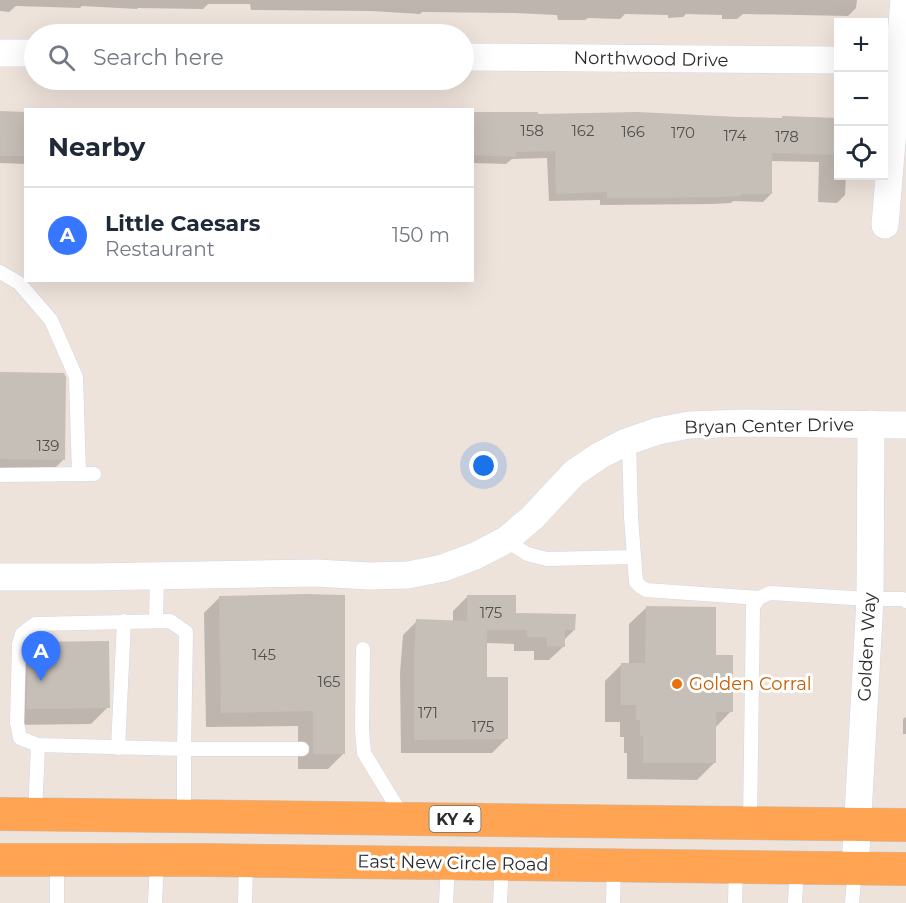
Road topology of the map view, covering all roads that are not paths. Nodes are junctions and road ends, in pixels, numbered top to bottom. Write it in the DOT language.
graph roads {
  1 [pos="904,0"];
  2 [pos="0,53"];
  3 [pos="24,53"];
  4 [pos="474,57"];
  5 [pos="834,60"];
  6 [pos="896,61"];
  7 [pos="885,225"];
  8 [pos="0,272"];
  9 [pos="871,424"];
  10 [pos="906,425"];
  11 [pos="629,441"];
  12 [pos="79,474"];
  13 [pos="94,474"];
  14 [pos="0,475"];
  15 [pos="506,540"];
  16 [pos="633,557"];
  17 [pos="157,576"];
  18 [pos="0,577"];
  19 [pos="759,598"];
  20 [pos="870,599"];
  21 [pos="906,601"];
  22 [pos="124,621"];
  23 [pos="156,621"];
  24 [pos="363,649"];
  25 [pos="38,744"];
  26 [pos="118,748"];
  27 [pos="184,749"];
  28 [pos="302,749"];
  29 [pos="0,814"];
  30 [pos="35,814"];
  31 [pos="184,816"];
  32 [pos="404,819"];
  33 [pos="750,823"];
  34 [pos="858,825"];
  35 [pos="906,825"];
  36 [pos="0,860"];
  37 [pos="57,860"];
  38 [pos="157,860"];
  39 [pos="246,860"];
  40 [pos="448,863"];
  41 [pos="502,864"];
  42 [pos="614,865"];
  43 [pos="736,866"];
  44 [pos="797,867"];
  45 [pos="855,869"];
  46 [pos="906,869"];
  47 [pos="57,903"];
  48 [pos="155,903"];
  49 [pos="245,903"];
  50 [pos="446,903"];
  51 [pos="500,903"];
  52 [pos="613,903"];
  53 [pos="735,903"];
  54 [pos="795,903"];
  55 [pos="852,903"];
  1 -- 6 [label="street"];
  2 -- 3 [label="street"];
  4 -- 5 [label="street, Northwood Drive"];
  6 -- 7 [label="street"];
  8 -- 12 [label="lane"];
  9 -- 10 [label="street, Bryan Center Drive"];
  9 -- 11 [label="street, Bryan Center Drive"];
  9 -- 20 [label="street, Golden Way"];
  11 -- 15 [label="street, Bryan Center Drive"];
  11 -- 16 [label="lane"];
  12 -- 13 [label="lane"];
  12 -- 14 [label="lane"];
  15 -- 16 [label="lane"];
  15 -- 17 [label="street, Bryan Center Drive"];
  16 -- 19 [label="lane"];
  17 -- 18 [label="street, Bryan Center Drive"];
  17 -- 23 [label="lane"];
  19 -- 20 [label="lane"];
  19 -- 33 [label="lane"];
  20 -- 21 [label="lane"];
  20 -- 34 [label="street, Golden Way"];
  22 -- 23 [label="lane"];
  22 -- 25 [label="lane"];
  22 -- 26 [label="lane"];
  23 -- 27 [label="lane"];
  24 -- 32 [label="lane"];
  25 -- 26 [label="lane"];
  25 -- 30 [label="lane"];
  26 -- 27 [label="lane"];
  27 -- 28 [label="lane"];
  27 -- 31 [label="lane"];
  29 -- 30 [label="highway, KY 4"];
  30 -- 31 [label="highway, KY 4"];
  31 -- 32 [label="highway, KY 4"];
  32 -- 33 [label="highway, KY 4"];
  33 -- 34 [label="highway, KY 4"];
  34 -- 35 [label="highway, KY 4"];
  34 -- 45 [label="street, Golden Way"];
  36 -- 37 [label="highway, East New Circle Road"];
  37 -- 38 [label="highway, East New Circle Road"];
  37 -- 47 [label="lane"];
  38 -- 39 [label="highway, East New Circle Road"];
  38 -- 48 [label="lane"];
  39 -- 40 [label="highway, East New Circle Road"];
  39 -- 49 [label="lane"];
  40 -- 41 [label="highway, East New Circle Road"];
  40 -- 50 [label="lane"];
  41 -- 42 [label="highway, East New Circle Road"];
  41 -- 51 [label="lane"];
  42 -- 43 [label="highway, East New Circle Road"];
  42 -- 52 [label="lane"];
  43 -- 44 [label="highway, East New Circle Road"];
  43 -- 53 [label="lane"];
  44 -- 45 [label="highway, East New Circle Road"];
  44 -- 54 [label="lane"];
  45 -- 46 [label="highway, East New Circle Road"];
  45 -- 55 [label="lane"];
}
